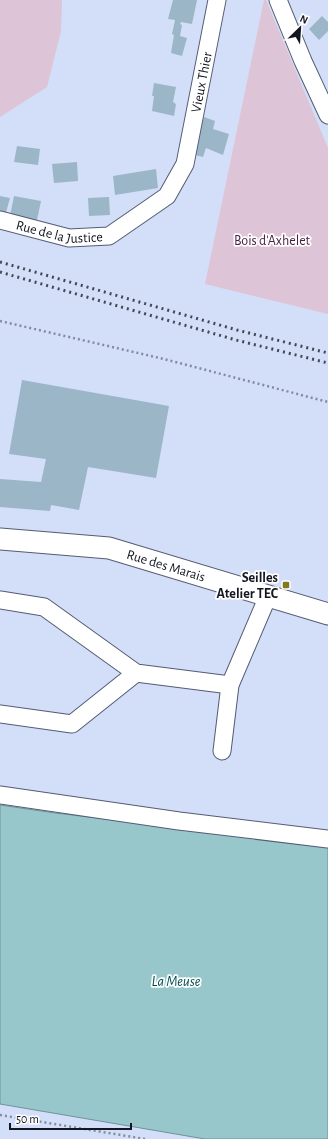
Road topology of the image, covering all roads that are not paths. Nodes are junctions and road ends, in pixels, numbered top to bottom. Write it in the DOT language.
graph roads {
  1 [pos="217,0"];
  2 [pos="278,0"];
  3 [pos="328,115"];
  4 [pos="185,164"];
  5 [pos="0,220"];
  6 [pos="0,539"];
  7 [pos="268,596"];
  8 [pos="0,600"];
  9 [pos="328,614"];
  10 [pos="136,673"];
  11 [pos="230,685"];
  12 [pos="0,714"];
  13 [pos="222,751"];
  14 [pos="0,795"];
  15 [pos="328,839"];
  1 -- 4 [label="street, Vieux Thier"];
  2 -- 3 [label="street"];
  4 -- 5 [label="street, Rue de la Justice"];
  6 -- 7 [label="main road, Rue des Marais"];
  7 -- 9 [label="main road, Rue des Marais"];
  7 -- 11 [label="street"];
  8 -- 10 [label="street"];
  10 -- 11 [label="street"];
  10 -- 12 [label="street"];
  11 -- 13 [label="street"];
  14 -- 15 [label="street"];
}
